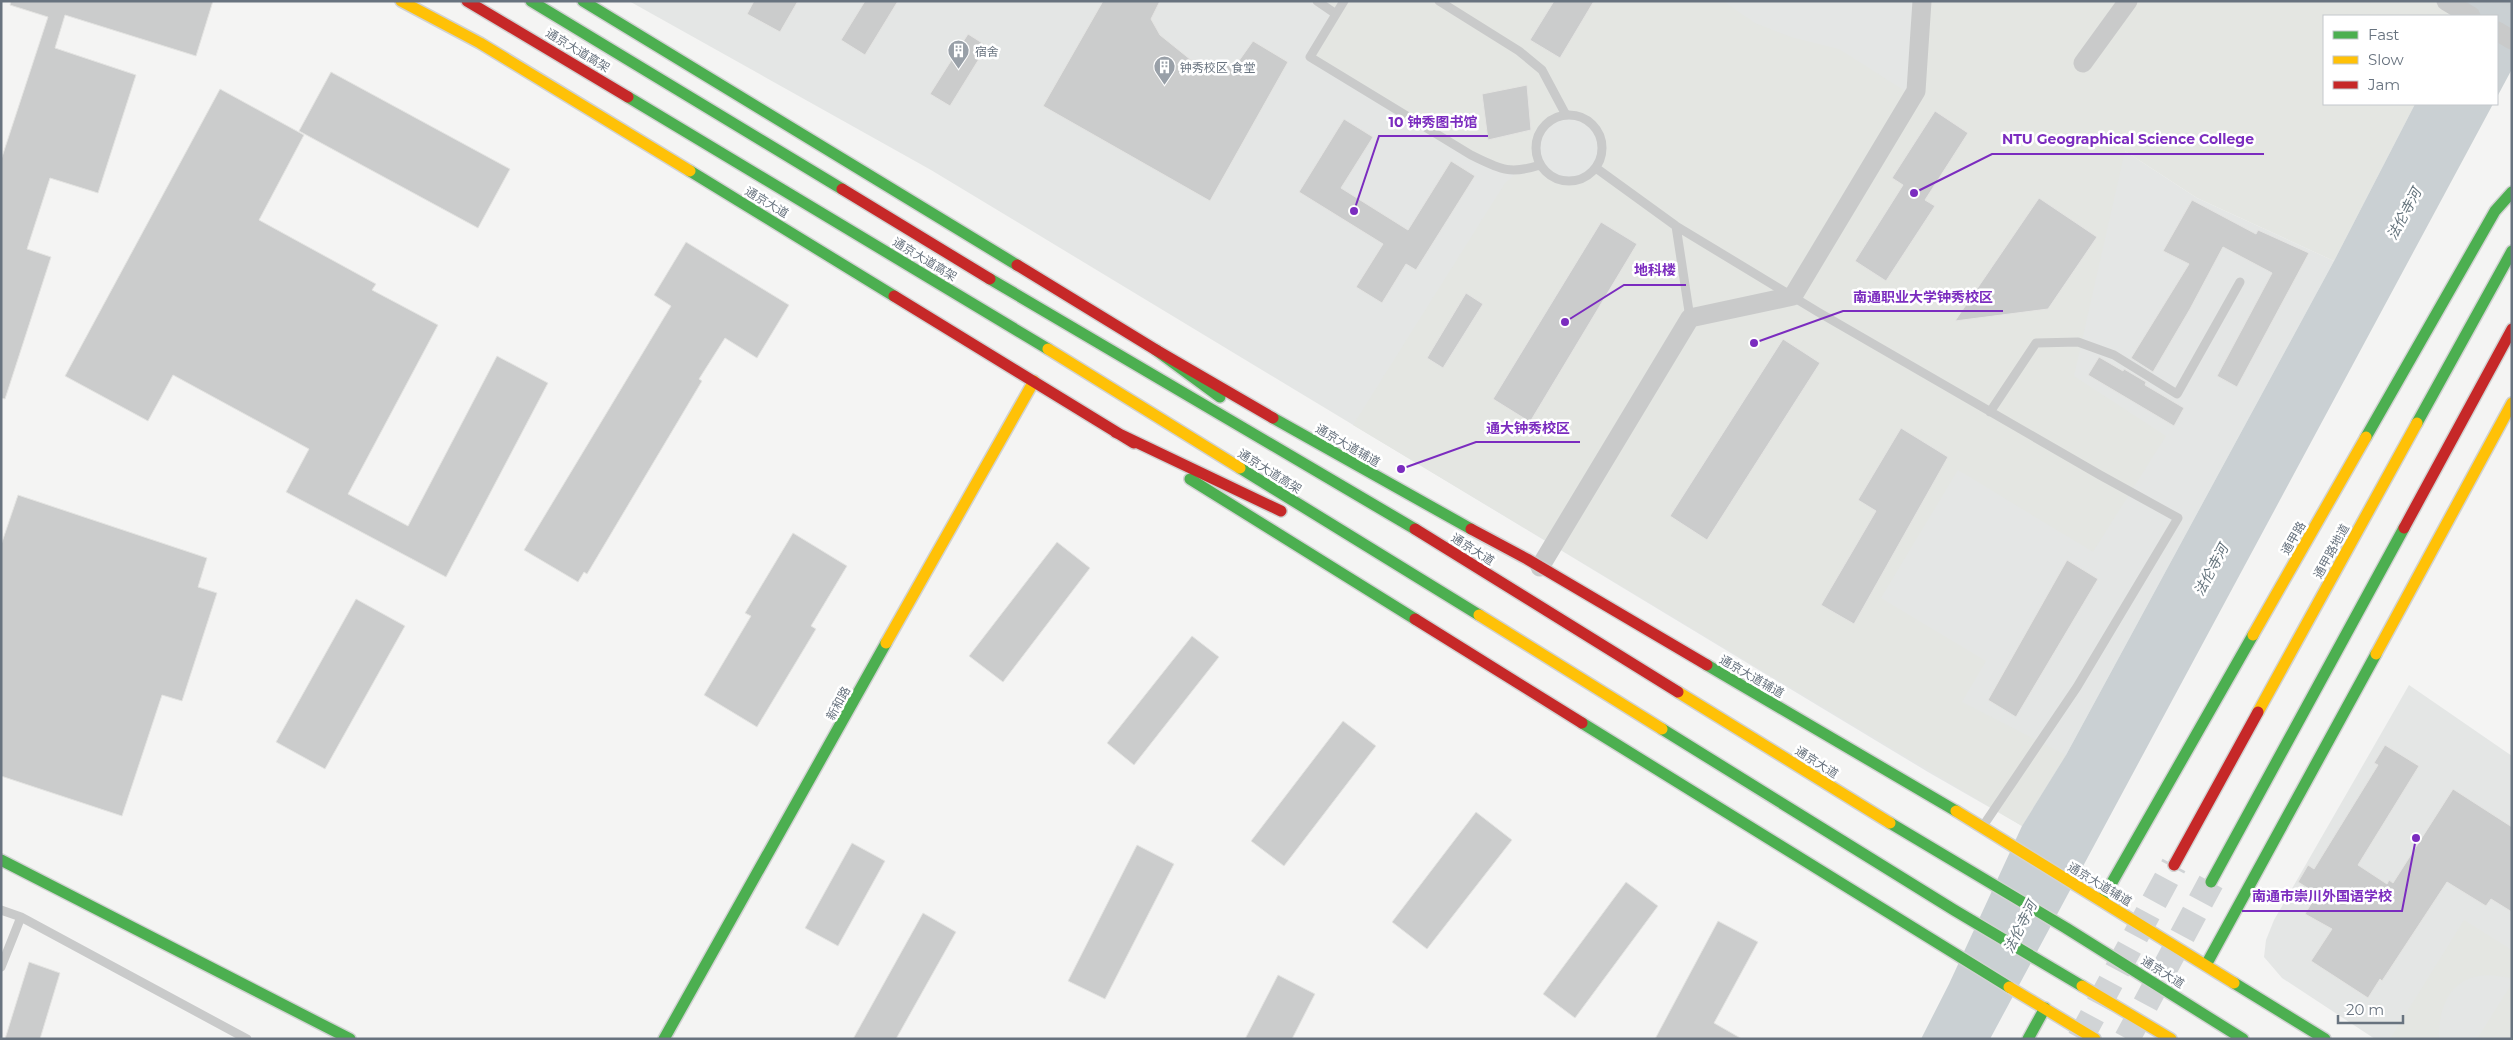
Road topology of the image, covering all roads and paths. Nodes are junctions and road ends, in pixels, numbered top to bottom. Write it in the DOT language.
graph roads {
  1 [pos="401,1"];
  2 [pos="467,1"];
  3 [pos="531,1"];
  4 [pos="583,1"];
  5 [pos="1317,1"];
  6 [pos="1344,1"];
  7 [pos="1439,1"];
  8 [pos="1922,1"];
  9 [pos="2128,1"];
  10 [pos="2446,1"];
  11 [pos="1336,14"];
  12 [pos="2469,15"];
  13 [pos="2498,33"];
  14 [pos="2512,40"];
  15 [pos="2083,63"];
  16 [pos="1566,115"];
  17 [pos="1540,165"];
  18 [pos="1596,168"];
  19 [pos="2512,192"];
  20 [pos="1676,226"];
  21 [pos="2512,251"];
  22 [pos="2240,282"];
  23 [pos="1793,296"];
  24 [pos="1690,318"];
  25 [pos="2512,329"];
  26 [pos="1156,350"];
  27 [pos="1034,381"];
  28 [pos="2512,403"];
  29 [pos="1990,412"];
  30 [pos="1115,432"];
  31 [pos="1378,506"];
  32 [pos="1364,546"];
  33 [pos="1540,567"];
  34 [pos="1982,827"];
  35 [pos="1,860"];
  36 [pos="2174,865"];
  37 [pos="2211,882"];
  38 [pos="2102,900"];
  39 [pos="1,910"];
  40 [pos="21,917"];
  41 [pos="2206,965"];
  42 [pos="1,967"];
  43 [pos="2045,1008"];
  44 [pos="247,1039"];
  45 [pos="350,1039"];
  46 [pos="664,1039"];
  47 [pos="2028,1039"];
  48 [pos="2095,1039"];
  49 [pos="2171,1039"];
  50 [pos="2243,1039"];
  51 [pos="2325,1039"];
  1 -- 27 [label="main road, 通京大道"];
  2 -- 32 [label="main road, 通京大道高架"];
  3 -- 31 [label="main road, 通京大道高架"];
  4 -- 26 [label="main road"];
  5 -- 11 [label="lane"];
  6 -- 11 [label="lane"];
  7 -- 16 [label="lane"];
  8 -- 23 [label="street"];
  9 -- 15 [label="street"];
  10 -- 12 [label="street"];
  11 -- 17 [label="lane"];
  13 -- 14 [label="street"];
  16 -- 17 [label="lane"];
  16 -- 18 [label="lane"];
  17 -- 18 [label="lane"];
  18 -- 20 [label="lane"];
  19 -- 38 [label="main road, 通甲路"];
  20 -- 23 [label="lane"];
  20 -- 24 [label="lane"];
  21 -- 36 [label="main road, 通甲路地道"];
  22 -- 29 [label="lane"];
  23 -- 24 [label="street"];
  23 -- 29 [label="lane"];
  24 -- 33 [label="street"];
  25 -- 37 [label="main road"];
  26 -- 31 [label="main road"];
  26 -- 33 [label="main road, 通京大道辅道"];
  27 -- 30 [label="main road, 通京大道"];
  27 -- 46 [label="main road, 新和路"];
  28 -- 41 [label="main road"];
  29 -- 34 [label="lane"];
  30 -- 32 [label="main road"];
  30 -- 43 [label="main road"];
  31 -- 50 [label="main road, 通京大道"];
  32 -- 49 [label="main road"];
  33 -- 34 [label="main road, 通京大道辅道"];
  34 -- 38 [label="main road, 通京大道辅道"];
  35 -- 45 [label="main road"];
  38 -- 41 [label="main road, 通京大道辅道"];
  39 -- 40 [label="lane"];
  40 -- 42 [label="lane"];
  40 -- 44 [label="lane"];
  41 -- 51 [label="main road, 通京大道辅道"];
  43 -- 47 [label="main road"];
  43 -- 48 [label="main road"];
}
